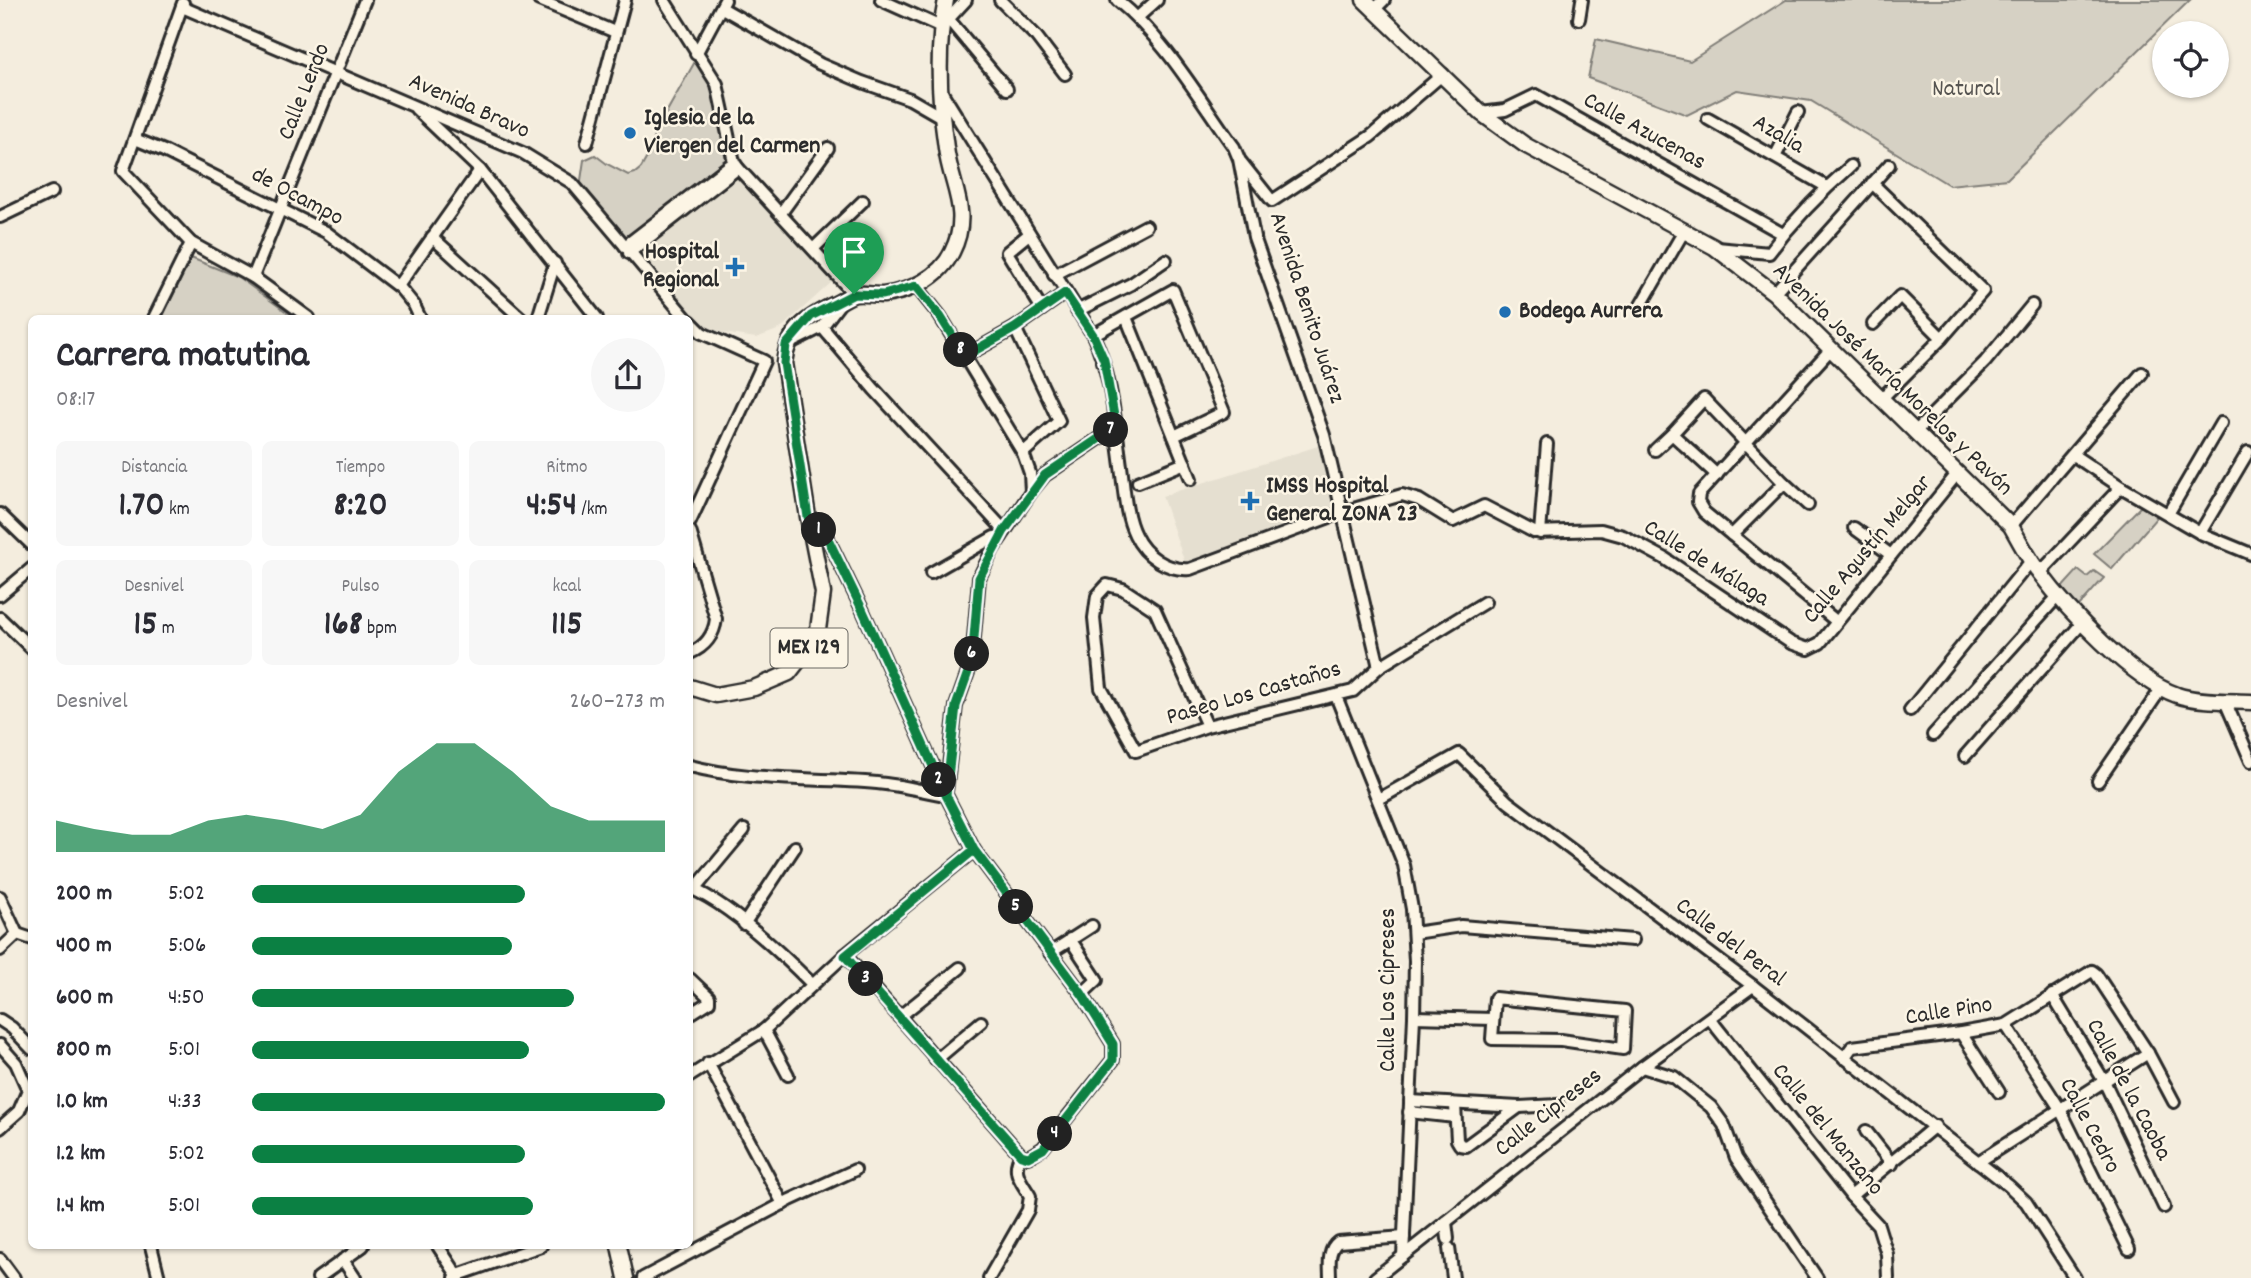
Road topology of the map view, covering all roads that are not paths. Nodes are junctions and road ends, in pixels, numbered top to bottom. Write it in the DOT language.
graph roads {
  1 [pos="365,0"];
  2 [pos="539,0"];
  3 [pos="625,0"];
  4 [pos="664,0"];
  5 [pos="881,0"];
  6 [pos="965,0"];
  7 [pos="1000,0"];
  8 [pos="1117,0"];
  9 [pos="1157,0"];
  10 [pos="1582,0"];
  11 [pos="183,3"];
  12 [pos="1374,3"];
  13 [pos="724,4"];
  14 [pos="944,15"];
  15 [pos="1138,17"];
  16 [pos="1579,19"];
  17 [pos="615,32"];
  18 [pos="696,54"];
  19 [pos="336,71"];
  20 [pos="1065,74"];
  21 [pos="1443,74"];
  22 [pos="1007,89"];
  23 [pos="941,91"];
  24 [pos="409,103"];
  25 [pos="1798,112"];
  26 [pos="1481,113"];
  27 [pos="943,118"];
  28 [pos="1708,118"];
  29 [pos="135,139"];
  30 [pos="587,144"];
  31 [pos="828,148"];
  32 [pos="1775,158"];
  33 [pos="1239,159"];
  34 [pos="736,165"];
  35 [pos="1889,165"];
  36 [pos="1852,166"];
  37 [pos="481,172"];
  38 [pos="1872,183"];
  39 [pos="1827,187"];
  40 [pos="52,192"];
  41 [pos="863,201"];
  42 [pos="280,210"];
  43 [pos="781,213"];
  44 [pos="0,217"];
  45 [pos="1146,226"];
  46 [pos="1684,231"];
  47 [pos="1029,234"];
  48 [pos="1783,234"];
  49 [pos="432,241"];
  50 [pos="191,243"];
  51 [pos="1714,247"];
  52 [pos="813,249"];
  53 [pos="627,250"];
  54 [pos="1166,260"];
  55 [pos="555,263"];
  56 [pos="1054,275"];
  57 [pos="253,277"];
  58 [pos="916,286"];
  59 [pos="399,287"];
  60 [pos="1065,293"];
  61 [pos="1774,293"];
  62 [pos="848,297"];
  63 [pos="1641,305"];
  64 [pos="2032,305"];
  65 [pos="1042,309"];
  66 [pos="1077,311"];
  67 [pos="155,315"];
  68 [pos="305,315"];
  69 [pos="419,315"];
  70 [pos="513,315"];
  71 [pos="518,315"];
  72 [pos="539,315"];
  73 [pos="595,315"];
  74 [pos="684,315"];
  75 [pos="1126,317"];
  76 [pos="1873,324"];
  77 [pos="693,325"];
  78 [pos="822,327"];
  79 [pos="1015,328"];
  80 [pos="1093,335"];
  81 [pos="1942,338"];
  82 [pos="786,345"];
  83 [pos="1831,349"];
  84 [pos="965,356"];
  85 [pos="2142,373"];
  86 [pos="1881,399"];
  87 [pos="2221,423"];
  88 [pos="1116,427"];
  89 [pos="1915,432"];
  90 [pos="1672,434"];
  91 [pos="1174,436"];
  92 [pos="1745,443"];
  93 [pos="1547,444"];
  94 [pos="1654,450"];
  95 [pos="2248,452"];
  96 [pos="1023,453"];
  97 [pos="2073,455"];
  98 [pos="1185,463"];
  99 [pos="1957,474"];
  100 [pos="1717,475"];
  101 [pos="1191,479"];
  102 [pos="1138,482"];
  103 [pos="1784,483"];
  104 [pos="2121,487"];
  105 [pos="1031,492"];
  106 [pos="1808,505"];
  107 [pos="1343,512"];
  108 [pos="0,514"];
  109 [pos="2168,514"];
  110 [pos="693,515"];
  111 [pos="808,517"];
  112 [pos="2011,526"];
  113 [pos="1854,528"];
  114 [pos="1540,533"];
  115 [pos="2200,533"];
  116 [pos="1003,534"];
  117 [pos="1732,536"];
  118 [pos="28,541"];
  119 [pos="693,541"];
  120 [pos="2251,554"];
  121 [pos="1891,555"];
  122 [pos="2036,567"];
  123 [pos="28,571"];
  124 [pos="931,573"];
  125 [pos="0,595"];
  126 [pos="2059,595"];
  127 [pos="1485,602"];
  128 [pos="0,618"];
  129 [pos="1836,621"];
  130 [pos="2083,622"];
  131 [pos="28,645"];
  132 [pos="1808,649"];
  133 [pos="693,652"];
  134 [pos="1379,667"];
  135 [pos="693,686"];
  136 [pos="2161,689"];
  137 [pos="1336,696"];
  138 [pos="2225,701"];
  139 [pos="2251,702"];
  140 [pos="1910,710"];
  141 [pos="1207,726"];
  142 [pos="1934,735"];
  143 [pos="1965,756"];
  144 [pos="2251,761"];
  145 [pos="693,767"];
  146 [pos="2098,781"];
  147 [pos="946,795"];
  148 [pos="1379,799"];
  149 [pos="744,830"];
  150 [pos="795,847"];
  151 [pos="974,850"];
  152 [pos="693,888"];
  153 [pos="693,890"];
  154 [pos="0,897"];
  155 [pos="744,924"];
  156 [pos="1092,926"];
  157 [pos="1414,933"];
  158 [pos="17,934"];
  159 [pos="28,938"];
  160 [pos="1070,939"];
  161 [pos="1633,940"];
  162 [pos="0,950"];
  163 [pos="1050,953"];
  164 [pos="845,956"];
  165 [pos="960,968"];
  166 [pos="693,982"];
  167 [pos="812,984"];
  168 [pos="1754,986"];
  169 [pos="1082,994"];
  170 [pos="2052,995"];
  171 [pos="693,1012"];
  172 [pos="899,1017"];
  173 [pos="1414,1017"];
  174 [pos="1493,1019"];
  175 [pos="1710,1019"];
  176 [pos="0,1020"];
  177 [pos="981,1023"];
  178 [pos="2006,1025"];
  179 [pos="764,1030"];
  180 [pos="1961,1033"];
  181 [pos="0,1045"];
  182 [pos="28,1045"];
  183 [pos="2148,1054"];
  184 [pos="1844,1058"];
  185 [pos="936,1060"];
  186 [pos="709,1063"];
  187 [pos="1642,1067"];
  188 [pos="693,1074"];
  189 [pos="788,1075"];
  190 [pos="2104,1081"];
  191 [pos="1999,1092"];
  192 [pos="2174,1102"];
  193 [pos="1455,1105"];
  194 [pos="1558,1105"];
  195 [pos="1410,1107"];
  196 [pos="1519,1107"];
  197 [pos="2060,1109"];
  198 [pos="1455,1117"];
  199 [pos="1935,1126"];
  200 [pos="0,1128"];
  201 [pos="1866,1131"];
  202 [pos="1025,1156"];
  203 [pos="1978,1162"];
  204 [pos="1892,1164"];
  205 [pos="855,1170"];
  206 [pos="1851,1196"];
  207 [pos="783,1204"];
  208 [pos="2164,1207"];
  209 [pos="1446,1222"];
  210 [pos="1404,1237"];
  211 [pos="152,1249"];
  212 [pos="359,1249"];
  213 [pos="440,1249"];
  214 [pos="533,1249"];
  215 [pos="620,1249"];
  216 [pos="2129,1250"];
  217 [pos="1403,1256"];
  218 [pos="0,1259"];
  219 [pos="343,1260"];
  220 [pos="457,1277"];
  221 [pos="14,1278"];
  222 [pos="159,1278"];
  223 [pos="318,1278"];
  224 [pos="355,1278"];
  225 [pos="626,1278"];
  226 [pos="643,1278"];
  227 [pos="989,1278"];
  228 [pos="1331,1278"];
  229 [pos="1375,1278"];
  230 [pos="1453,1278"];
  231 [pos="1817,1278"];
  232 [pos="1888,1278"];
  233 [pos="2075,1278"];
  1 -- 19 [label="street, Calle Lerdo"];
  2 -- 17 [label="street"];
  3 -- 17 [label="street"];
  4 -- 18 [label="street"];
  5 -- 14 [label="street"];
  6 -- 14 [label="street"];
  7 -- 20 [label="street"];
  8 -- 15 [label="street, Avenida Benito Juárez"];
  9 -- 15 [label="street"];
  10 -- 16 [label="street"];
  11 -- 19 [label="street, Avenida Bravo"];
  11 -- 29 [label="street"];
  12 -- 21 [label="main road, Avenida José María Morelos y Pavón"];
  13 -- 18 [label="street"];
  13 -- 27 [label="street"];
  14 -- 22 [label="street"];
  14 -- 23 [label="main road"];
  15 -- 33 [label="street, Avenida Benito Juárez"];
  17 -- 30 [label="street"];
  18 -- 34 [label="street"];
  19 -- 24 [label="street, Avenida Bravo"];
  19 -- 42 [label="street, Calle Lerdo"];
  21 -- 26 [label="main road, Avenida José María Morelos y Pavón"];
  21 -- 33 [label="street"];
  23 -- 27 [label="main road"];
  23 -- 47 [label="street"];
  24 -- 37 [label="street"];
  24 -- 53 [label="street, Avenida Bravo"];
  25 -- 32 [label="street"];
  26 -- 46 [label="main road, Avenida José María Morelos y Pavón"];
  26 -- 48 [label="street, Calle Azucenas"];
  27 -- 58 [label="main road"];
  28 -- 32 [label="street, Azalia"];
  29 -- 42 [label="street, de Ocampo"];
  29 -- 50 [label="street"];
  31 -- 43 [label="street"];
  32 -- 39 [label="street, Azalia"];
  33 -- 107 [label="street, Avenida Benito Juárez"];
  34 -- 43 [label="street"];
  34 -- 53 [label="street"];
  35 -- 38 [label="street"];
  36 -- 39 [label="street"];
  37 -- 49 [label="street"];
  37 -- 55 [label="street"];
  38 -- 61 [label="street"];
  38 -- 81 [label="street"];
  39 -- 48 [label="street"];
  40 -- 44 [label="street"];
  41 -- 52 [label="street"];
  42 -- 57 [label="street, Calle Lerdo"];
  42 -- 59 [label="street, de Ocampo"];
  43 -- 52 [label="street"];
  45 -- 56 [label="street"];
  46 -- 51 [label="main road, Avenida José María Morelos y Pavón"];
  46 -- 63 [label="street"];
  47 -- 56 [label="street"];
  47 -- 65 [label="street"];
  48 -- 51 [label="street"];
  49 -- 59 [label="street"];
  49 -- 70 [label="street"];
  49 -- 71 [label="street"];
  50 -- 57 [label="street"];
  50 -- 67 [label="street"];
  51 -- 61 [label="main road, Avenida José María Morelos y Pavón"];
  52 -- 62 [label="street"];
  53 -- 74 [label="street, Avenida Bravo"];
  54 -- 66 [label="street"];
  55 -- 72 [label="street"];
  55 -- 73 [label="street"];
  56 -- 60 [label="street"];
  57 -- 68 [label="street"];
  58 -- 62 [label="main road"];
  58 -- 84 [label="street"];
  59 -- 69 [label="street, de Ocampo"];
  60 -- 65 [label="street"];
  60 -- 66 [label="street"];
  61 -- 83 [label="main road, Avenida José María Morelos y Pavón"];
  62 -- 78 [label="street"];
  62 -- 82 [label="main road"];
  64 -- 89 [label="street"];
  65 -- 79 [label="street"];
  66 -- 80 [label="street"];
  75 -- 80 [label="street"];
  75 -- 91 [label="street"];
  75 -- 91 [label="street"];
  76 -- 81 [label="street"];
  77 -- 110 [label="street, Avenida Bravo"];
  78 -- 82 [label="street"];
  78 -- 116 [label="street"];
  79 -- 84 [label="street"];
  79 -- 96 [label="street"];
  80 -- 88 [label="street"];
  81 -- 86 [label="street"];
  82 -- 111 [label="main road, MEX 129"];
  83 -- 86 [label="main road, Avenida José María Morelos y Pavón"];
  83 -- 92 [label="street"];
  84 -- 96 [label="street"];
  85 -- 97 [label="street"];
  86 -- 89 [label="main road, Avenida José María Morelos y Pavón"];
  87 -- 109 [label="street"];
  88 -- 105 [label="street"];
  88 -- 107 [label="street"];
  89 -- 99 [label="main road, Avenida José María Morelos y Pavón"];
  90 -- 92 [label="street"];
  90 -- 94 [label="street"];
  90 -- 100 [label="street"];
  91 -- 98 [label="street"];
  92 -- 100 [label="street"];
  92 -- 103 [label="street"];
  93 -- 114 [label="street"];
  95 -- 115 [label="street"];
  96 -- 105 [label="street"];
  97 -- 104 [label="street"];
  97 -- 112 [label="street"];
  98 -- 101 [label="street"];
  98 -- 102 [label="street"];
  99 -- 112 [label="main road, Avenida José María Morelos y Pavón"];
  99 -- 121 [label="street, Calle Agustín Melgar"];
  100 -- 117 [label="street"];
  103 -- 106 [label="street"];
  103 -- 117 [label="street"];
  104 -- 109 [label="street"];
  104 -- 122 [label="street"];
  105 -- 116 [label="street"];
  107 -- 114 [label="street, Calle de Málaga"];
  107 -- 134 [label="street, Avenida Benito Juárez"];
  108 -- 118 [label="street"];
  109 -- 115 [label="street"];
  111 -- 135 [label="main road, MEX 129"];
  111 -- 147 [label="street"];
  112 -- 122 [label="main road, Avenida José María Morelos y Pavón"];
  113 -- 121 [label="street"];
  114 -- 132 [label="street, Calle de Málaga"];
  115 -- 120 [label="street"];
  116 -- 124 [label="street"];
  116 -- 147 [label="street"];
  117 -- 129 [label="street"];
  119 -- 133 [label="street"];
  121 -- 129 [label="street, Calle Agustín Melgar"];
  122 -- 126 [label="main road, Avenida José María Morelos y Pavón"];
  122 -- 140 [label="street"];
  123 -- 125 [label="street"];
  126 -- 130 [label="main road, Avenida José María Morelos y Pavón"];
  126 -- 142 [label="street"];
  127 -- 134 [label="street, Paseo Los Castaños"];
  128 -- 131 [label="street"];
  129 -- 132 [label="street, Calle Agustín Melgar"];
  130 -- 136 [label="main road, Avenida José María Morelos y Pavón"];
  130 -- 143 [label="street"];
  134 -- 137 [label="street, Paseo Los Castaños"];
  136 -- 138 [label="main road, Avenida José María Morelos y Pavón"];
  136 -- 146 [label="street"];
  137 -- 141 [label="street, Paseo Los Castaños"];
  137 -- 148 [label="street, Calle Los Cipreses"];
  138 -- 139 [label="main road, Avenida José María Morelos y Pavón"];
  138 -- 144 [label="street"];
  141 -- 141 [label="street, Paseo Los Castaños"];
  145 -- 147 [label="street"];
  147 -- 151 [label="street"];
  148 -- 157 [label="street, Calle Los Cipreses"];
  148 -- 168 [label="street, Calle del Peral"];
  149 -- 152 [label="street"];
  150 -- 155 [label="street"];
  151 -- 163 [label="street"];
  151 -- 164 [label="street"];
  153 -- 155 [label="street"];
  154 -- 158 [label="street"];
  155 -- 167 [label="street"];
  156 -- 160 [label="street"];
  157 -- 161 [label="street"];
  157 -- 173 [label="street, Calle Los Cipreses"];
  158 -- 159 [label="street"];
  158 -- 162 [label="street"];
  160 -- 163 [label="street"];
  160 -- 169 [label="street"];
  163 -- 169 [label="street"];
  164 -- 167 [label="street"];
  164 -- 172 [label="street"];
  165 -- 172 [label="street"];
  166 -- 171 [label="street"];
  167 -- 179 [label="street"];
  168 -- 175 [label="street, Calle Cipreses"];
  168 -- 184 [label="street, Calle del Peral"];
  169 -- 202 [label="street"];
  170 -- 178 [label="street, Calle Pino"];
  170 -- 183 [label="street, Calle Pino"];
  170 -- 190 [label="street, Calle de la Caoba"];
  172 -- 185 [label="street"];
  173 -- 174 [label="street"];
  173 -- 195 [label="street, Calle Los Cipreses"];
  174 -- 174 [label="street"];
  175 -- 187 [label="street, Calle Cipreses"];
  175 -- 206 [label="street, Calle del Manzano"];
  176 -- 182 [label="street"];
  177 -- 185 [label="street"];
  178 -- 180 [label="street, Calle Pino"];
  178 -- 197 [label="street, Calle Cedro"];
  179 -- 186 [label="street"];
  179 -- 189 [label="street"];
  180 -- 184 [label="street, Calle Pino"];
  180 -- 191 [label="street"];
  181 -- 200 [label="street"];
  183 -- 190 [label="street"];
  183 -- 192 [label="street"];
  184 -- 199 [label="street, Calle del Peral"];
  185 -- 202 [label="street"];
  186 -- 188 [label="street"];
  186 -- 207 [label="street"];
  187 -- 209 [label="street, Calle Cipreses"];
  187 -- 231 [label="street"];
  190 -- 197 [label="street"];
  190 -- 208 [label="street, Calle de la Caoba"];
  193 -- 195 [label="street"];
  193 -- 196 [label="street"];
  193 -- 198 [label="street"];
  194 -- 196 [label="street"];
  195 -- 198 [label="street"];
  195 -- 210 [label="street, Calle Los Cipreses"];
  196 -- 198 [label="street"];
  197 -- 203 [label="street"];
  197 -- 216 [label="street, Calle Cedro"];
  199 -- 203 [label="street, Calle del Peral"];
  199 -- 204 [label="street"];
  201 -- 204 [label="street"];
  202 -- 227 [label="street"];
  203 -- 233 [label="street, Calle del Peral"];
  204 -- 206 [label="street"];
  205 -- 207 [label="street"];
  206 -- 232 [label="street, Calle del Manzano"];
  207 -- 226 [label="street"];
  209 -- 217 [label="street, Calle Cipreses"];
  209 -- 230 [label="street"];
  210 -- 217 [label="street, Calle Los Cipreses"];
  210 -- 228 [label="street"];
  211 -- 222 [label="street"];
  212 -- 219 [label="street"];
  213 -- 220 [label="street"];
  214 -- 220 [label="street"];
  215 -- 225 [label="main road"];
  217 -- 229 [label="street, Calle Cipreses"];
  218 -- 221 [label="street"];
  219 -- 223 [label="street"];
  219 -- 224 [label="street"];
}
